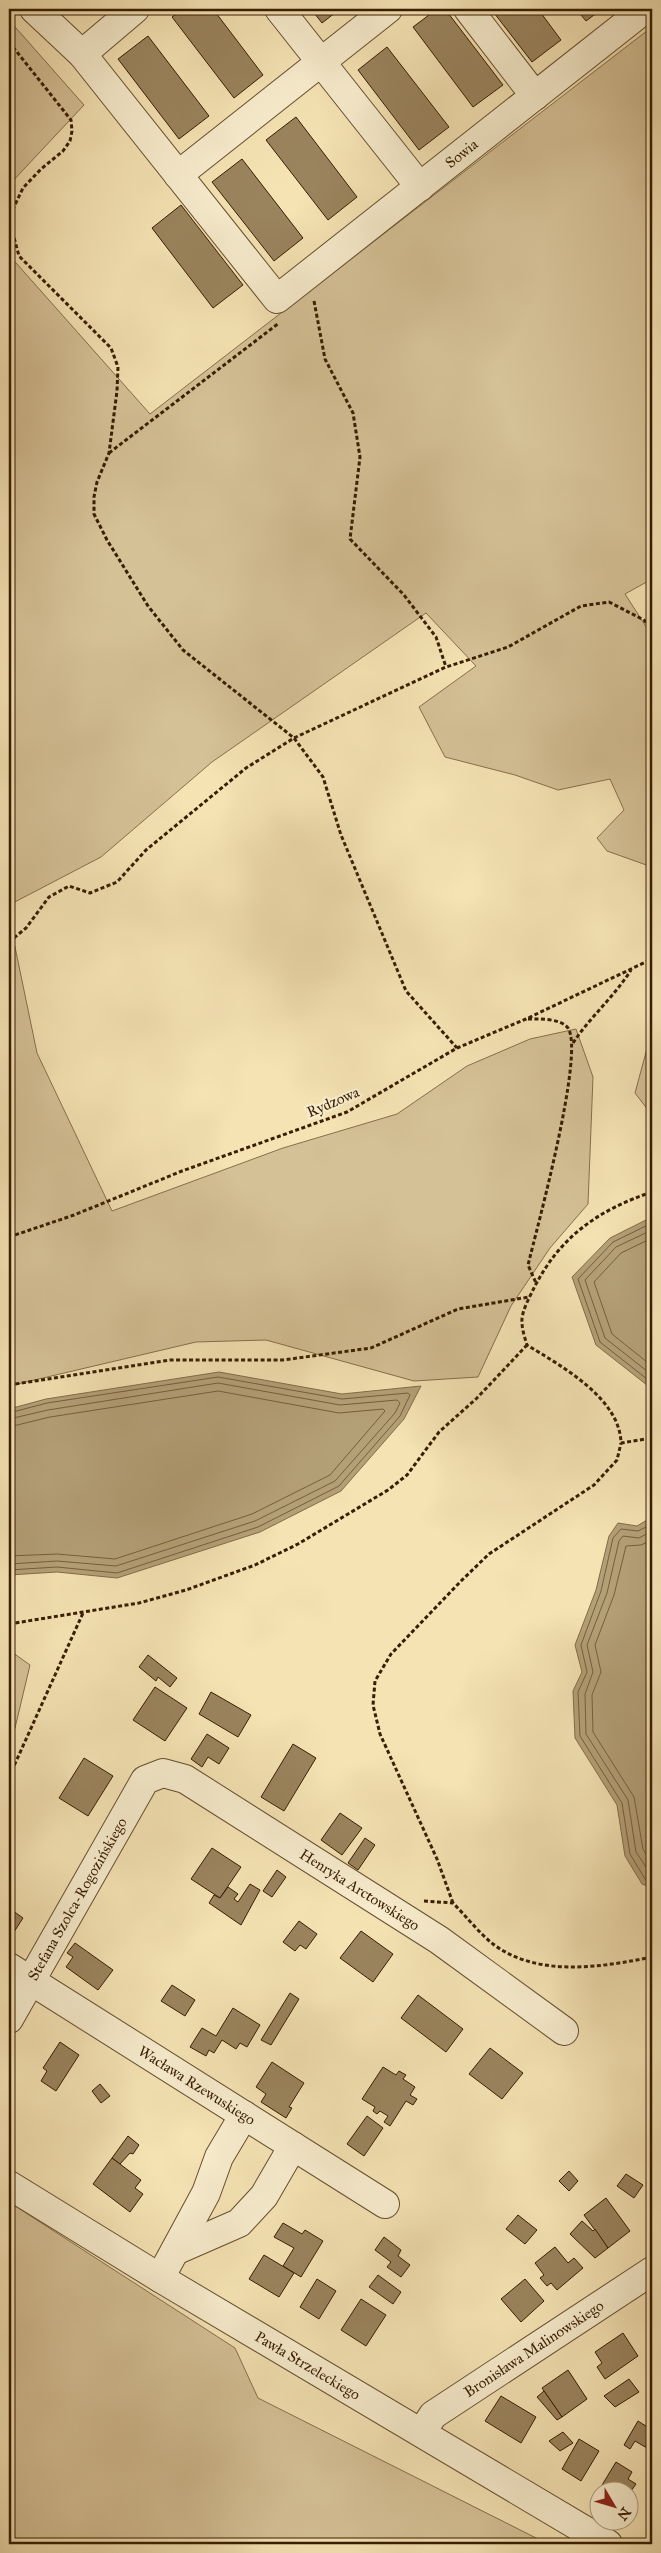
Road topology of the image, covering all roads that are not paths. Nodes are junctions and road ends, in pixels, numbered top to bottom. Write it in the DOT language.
graph roads {
  1 [pos="34,9"];
  2 [pos="135,9"];
  3 [pos="279,9"];
  4 [pos="388,9"];
  5 [pos="468,9"];
  6 [pos="645,9"];
  7 [pos="82,54"];
  8 [pos="321,61"];
  9 [pos="535,96"];
  10 [pos="178,175"];
  11 [pos="420,187"];
  12 [pos="145,1780"];
  13 [pos="9,1967"];
  14 [pos="31,1981"];
  15 [pos="9,2018"];
  16 [pos="564,2031"];
  17 [pos="244,2115"];
  18 [pos="294,2146"];
  19 [pos="9,2185"];
  20 [pos="385,2204"];
  21 [pos="175,2251"];
  22 [pos="652,2271"];
  23 [pos="160,2278"];
  24 [pos="422,2432"];
  25 [pos="608,2544"];
  1 -- 7 [label="street"];
  2 -- 7 [label="street"];
  3 -- 8 [label="street"];
  4 -- 8 [label="street"];
  5 -- 9 [label="street"];
  6 -- 9 [label="street, Sowia"];
  7 -- 10 [label="street"];
  8 -- 10 [label="street"];
  8 -- 11 [label="street"];
  9 -- 11 [label="street, Sowia"];
  10 -- 11 [label="street, Sowia"];
  12 -- 14 [label="street, Stefana Szolca-Rogozińskiego"];
  12 -- 16 [label="street, Henryka Arctowskiego"];
  13 -- 14 [label="street, Wacława Rzewuskiego"];
  14 -- 15 [label="street, Stefana Szolca-Rogozińskiego"];
  14 -- 17 [label="street, Wacława Rzewuskiego"];
  17 -- 18 [label="street, Wacława Rzewuskiego"];
  17 -- 21 [label="street"];
  18 -- 20 [label="street, Wacława Rzewuskiego"];
  18 -- 21 [label="street"];
  19 -- 23 [label="street, Pawła Strzeleckiego"];
  21 -- 23 [label="street"];
  22 -- 24 [label="street, Bronisława Malinowskiego"];
  23 -- 24 [label="street, Pawła Strzeleckiego"];
  24 -- 25 [label="street, Pawła Strzeleckiego"];
}
